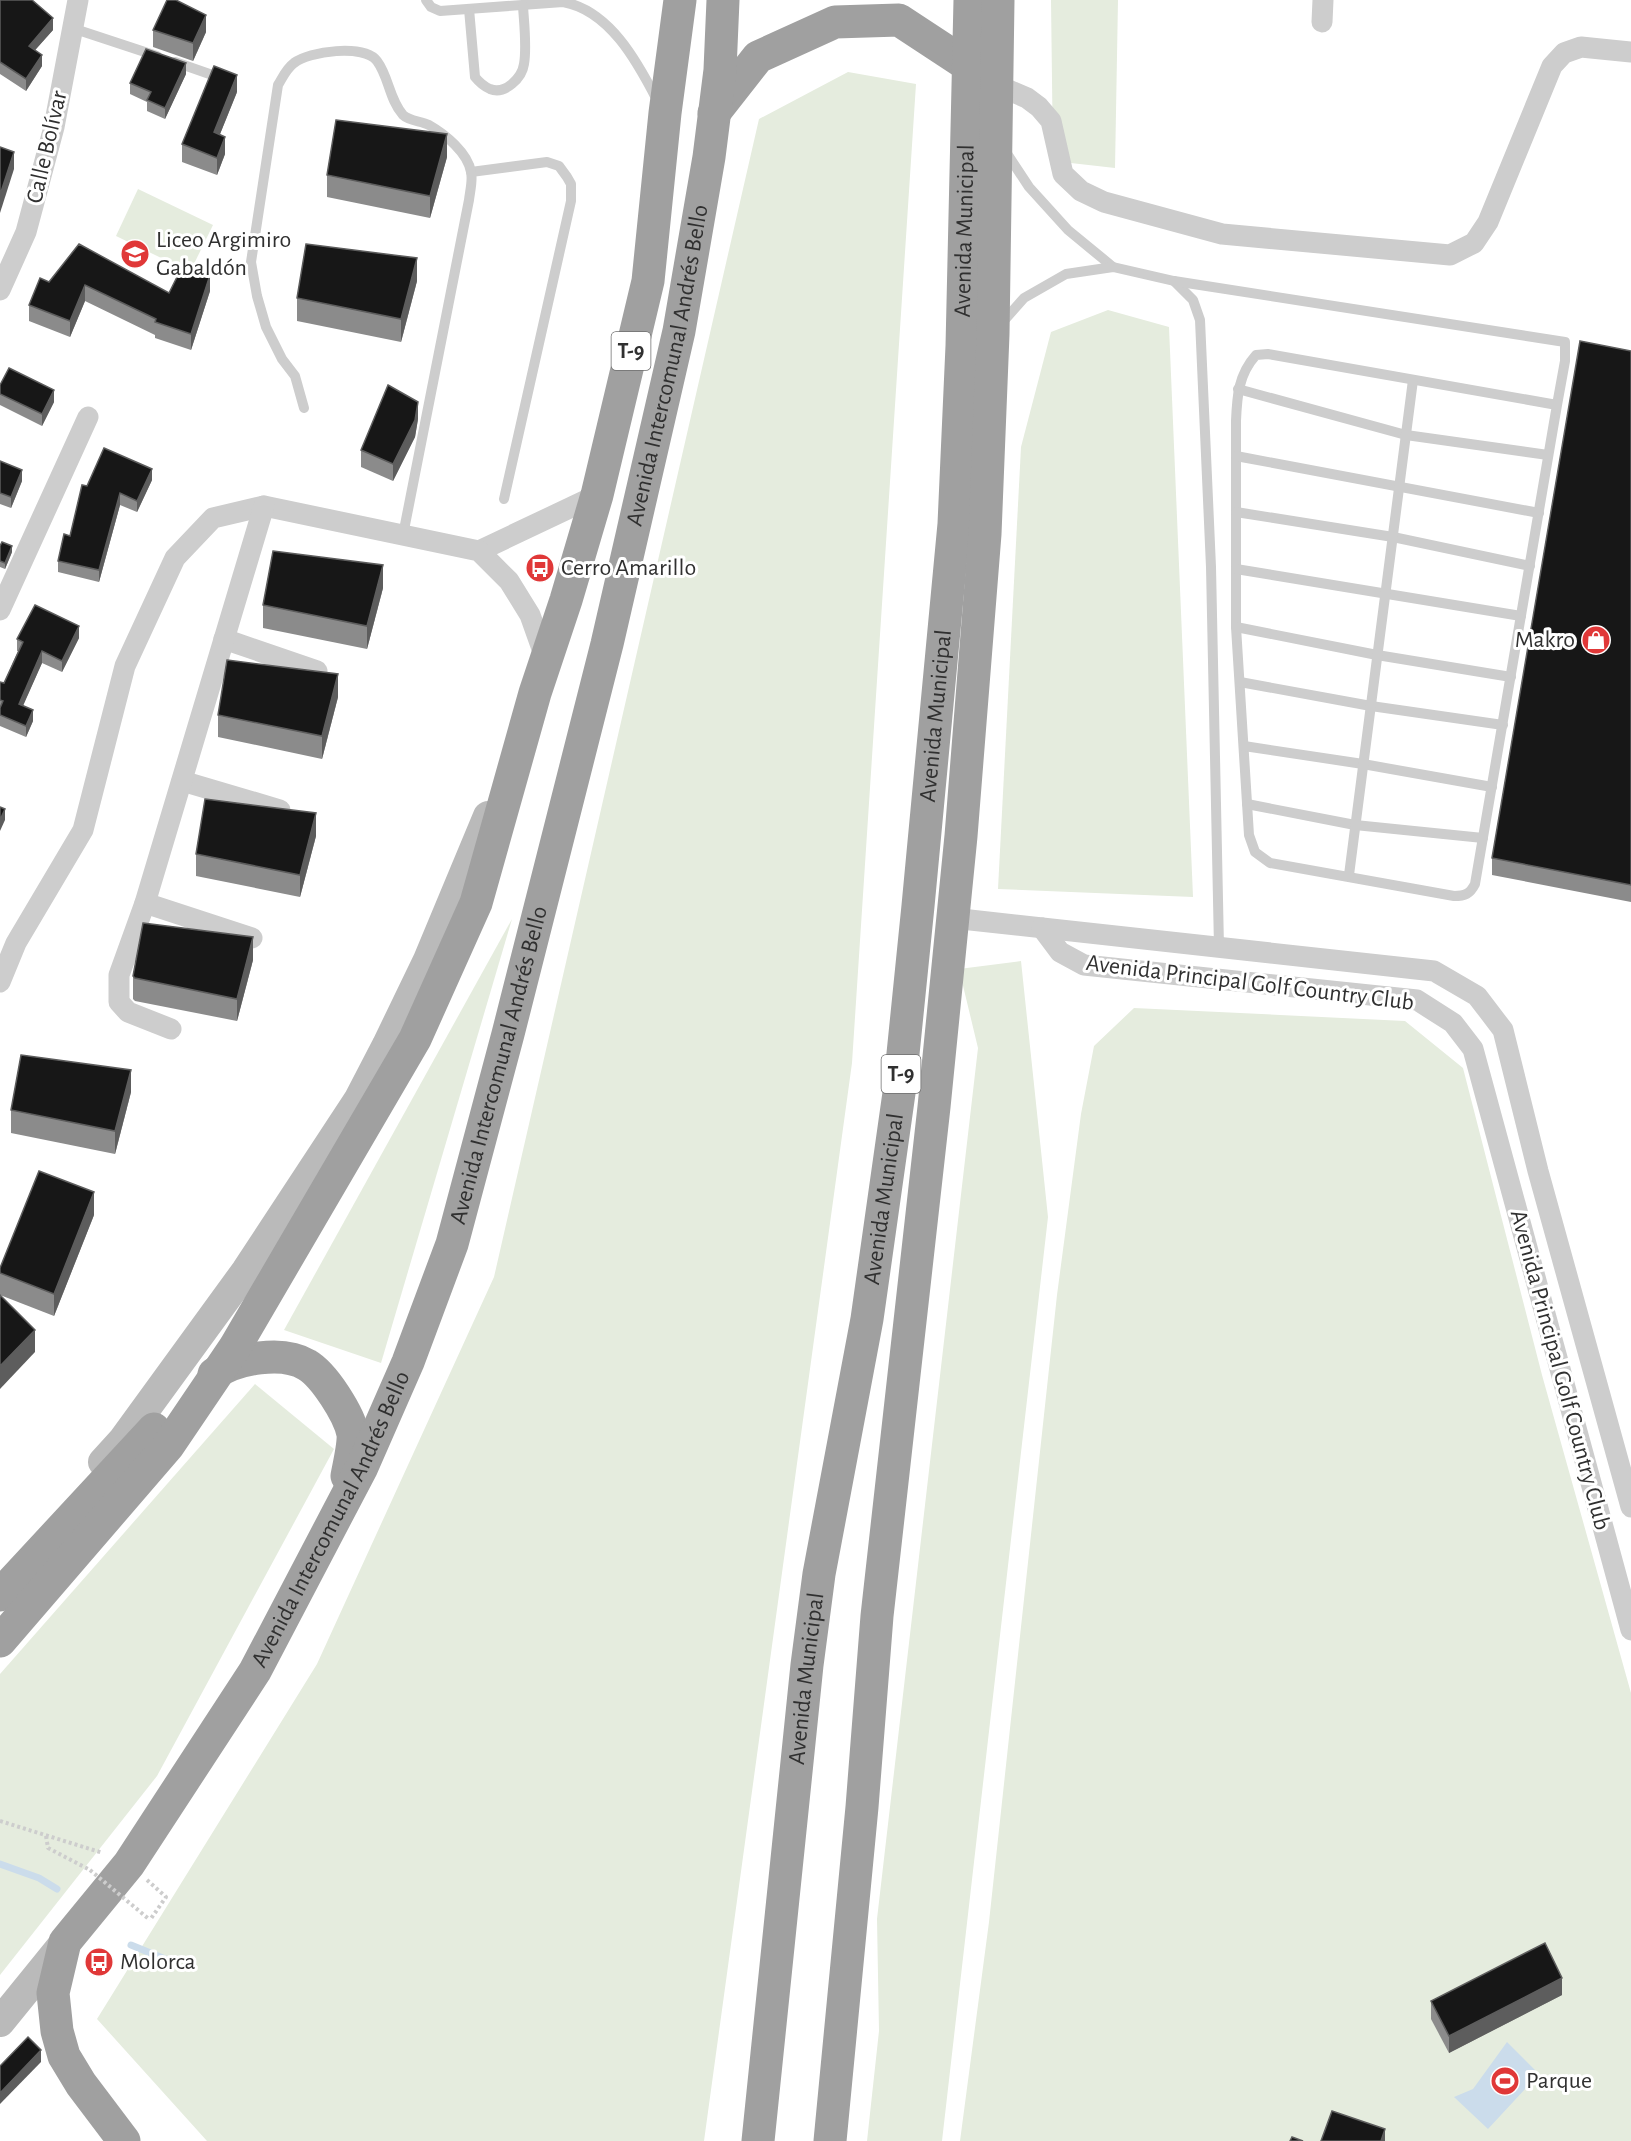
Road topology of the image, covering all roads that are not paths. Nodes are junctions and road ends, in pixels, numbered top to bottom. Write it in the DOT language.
graph roads {
  1 [pos="78,0"];
  2 [pos="426,0"];
  3 [pos="680,0"];
  4 [pos="723,0"];
  5 [pos="970,0"];
  6 [pos="998,0"];
  7 [pos="1323,0"];
  8 [pos="581,2"];
  9 [pos="523,6"];
  10 [pos="469,9"];
  11 [pos="1322,22"];
  12 [pos="72,28"];
  13 [pos="1631,52"];
  14 [pos="969,66"];
  15 [pos="221,78"];
  16 [pos="997,85"];
  17 [pos="665,113"];
  18 [pos="714,113"];
  19 [pos="997,138"];
  20 [pos="471,172"];
  21 [pos="1113,267"];
  22 [pos="1174,281"];
  23 [pos="0,290"];
  24 [pos="993,334"];
  25 [pos="1413,380"];
  26 [pos="1238,389"];
  27 [pos="1557,405"];
  28 [pos="304,408"];
  29 [pos="88,417"];
  30 [pos="1406,435"];
  31 [pos="1236,456"];
  32 [pos="1548,456"];
  33 [pos="1399,487"];
  34 [pos="597,495"];
  35 [pos="504,499"];
  36 [pos="264,506"];
  37 [pos="1236,512"];
  38 [pos="1539,513"];
  39 [pos="403,535"];
  40 [pos="1393,537"];
  41 [pos="479,551"];
  42 [pos="1530,566"];
  43 [pos="1236,569"];
  44 [pos="1385,592"];
  45 [pos="0,610"];
  46 [pos="1521,616"];
  47 [pos="1236,627"];
  48 [pos="224,639"];
  49 [pos="1377,655"];
  50 [pos="546,660"];
  51 [pos="317,671"];
  52 [pos="1511,677"];
  53 [pos="1240,682"];
  54 [pos="535,693"];
  55 [pos="1371,706"];
  56 [pos="1503,725"];
  57 [pos="1244,746"];
  58 [pos="1363,764"];
  59 [pos="182,781"];
  60 [pos="1492,787"];
  61 [pos="1247,804"];
  62 [pos="280,810"];
  63 [pos="1355,825"];
  64 [pos="1483,838"];
  65 [pos="1349,876"];
  66 [pos="145,903"];
  67 [pos="952,918"];
  68 [pos="1042,928"];
  69 [pos="252,938"];
  70 [pos="1219,947"];
  71 [pos="0,982"];
  72 [pos="171,1029"];
  73 [pos="220,1370"];
  74 [pos="1631,1507"];
  75 [pos="331,1526"];
  76 [pos="0,1577"];
  77 [pos="0,1595"];
  78 [pos="1631,1630"];
  79 [pos="0,1641"];
  80 [pos="65,1942"];
  81 [pos="0,2022"];
  82 [pos="124,2141"];
  83 [pos="758,2141"];
  84 [pos="830,2141"];
  1 -- 12 [label="street, Calle Bolívar"];
  2 -- 10 [label="lane"];
  3 -- 17 [label="highway, Avenida Intercomunal Andrés Bello / T-9"];
  4 -- 18 [label="highway, Avenida Intercomunal Andrés Bello / T-9"];
  5 -- 14 [label="highway, Avenida Municipal / T-9"];
  6 -- 16 [label="highway, Avenida Municipal / T-9"];
  7 -- 11 [label="street"];
  8 -- 9 [label="lane"];
  8 -- 17 [label="lane"];
  9 -- 10 [label="lane"];
  9 -- 10 [label="lane"];
  12 -- 15 [label="lane"];
  12 -- 23 [label="street, Calle Bolívar"];
  13 -- 16 [label="street"];
  14 -- 18 [label="highway"];
  14 -- 83 [label="highway, Avenida Municipal / T-9"];
  16 -- 19 [label="highway, Avenida Municipal / T-9"];
  17 -- 34 [label="highway, Avenida Intercomunal Andrés Bello / T-9"];
  18 -- 75 [label="highway, Avenida Intercomunal Andrés Bello / T-9"];
  19 -- 21 [label="lane"];
  19 -- 24 [label="highway, Avenida Municipal / T-9"];
  20 -- 28 [label="lane"];
  20 -- 35 [label="lane"];
  20 -- 39 [label="lane"];
  21 -- 22 [label="lane"];
  21 -- 24 [label="lane"];
  22 -- 27 [label="lane"];
  22 -- 70 [label="lane"];
  24 -- 67 [label="highway, Avenida Municipal / T-9"];
  25 -- 26 [label="lane"];
  25 -- 27 [label="lane"];
  25 -- 30 [label="lane"];
  26 -- 30 [label="lane"];
  26 -- 31 [label="lane"];
  27 -- 32 [label="lane"];
  29 -- 45 [label="street"];
  30 -- 32 [label="lane"];
  30 -- 33 [label="lane"];
  31 -- 33 [label="lane"];
  31 -- 37 [label="lane"];
  32 -- 38 [label="lane"];
  33 -- 38 [label="lane"];
  33 -- 40 [label="lane"];
  34 -- 41 [label="street"];
  34 -- 50 [label="highway, Avenida Intercomunal Andrés Bello / T-9"];
  36 -- 39 [label="street"];
  36 -- 48 [label="street"];
  36 -- 71 [label="street"];
  37 -- 40 [label="lane"];
  37 -- 43 [label="lane"];
  38 -- 42 [label="lane"];
  39 -- 41 [label="street"];
  40 -- 42 [label="lane"];
  40 -- 44 [label="lane"];
  41 -- 50 [label="street"];
  42 -- 46 [label="lane"];
  43 -- 44 [label="lane"];
  43 -- 47 [label="lane"];
  44 -- 46 [label="lane"];
  44 -- 49 [label="lane"];
  46 -- 52 [label="lane"];
  47 -- 49 [label="lane"];
  47 -- 53 [label="lane"];
  48 -- 51 [label="street"];
  48 -- 59 [label="street"];
  49 -- 52 [label="lane"];
  49 -- 55 [label="lane"];
  50 -- 54 [label="highway, Avenida Intercomunal Andrés Bello / T-9"];
  52 -- 56 [label="lane"];
  53 -- 55 [label="lane"];
  53 -- 57 [label="lane"];
  54 -- 73 [label="highway"];
  54 -- 76 [label="main road, Avenida Intercomunal Andrés Bello / T-9"];
  55 -- 56 [label="lane"];
  55 -- 58 [label="lane"];
  56 -- 60 [label="lane"];
  57 -- 58 [label="lane"];
  57 -- 61 [label="lane"];
  58 -- 60 [label="lane"];
  58 -- 63 [label="lane"];
  59 -- 62 [label="street"];
  59 -- 66 [label="street"];
  60 -- 64 [label="lane"];
  61 -- 63 [label="lane"];
  61 -- 65 [label="lane"];
  63 -- 64 [label="lane"];
  63 -- 65 [label="lane"];
  64 -- 65 [label="lane"];
  66 -- 69 [label="street"];
  66 -- 72 [label="street"];
  67 -- 68 [label="street"];
  67 -- 84 [label="highway, Avenida Municipal / T-9"];
  68 -- 70 [label="street, Avenida Principal Golf Country Club"];
  68 -- 78 [label="street, Avenida Principal Golf Country Club"];
  70 -- 74 [label="street, Avenida Principal Golf Country Club"];
  73 -- 75 [label="highway"];
  73 -- 77 [label="highway"];
  73 -- 79 [label="highway"];
  75 -- 80 [label="highway, Avenida Intercomunal Andrés Bello / T-9"];
  80 -- 81 [label="main road, Avenida Intercomunal Andrés Bello / T-9"];
  80 -- 82 [label="highway"];
}
